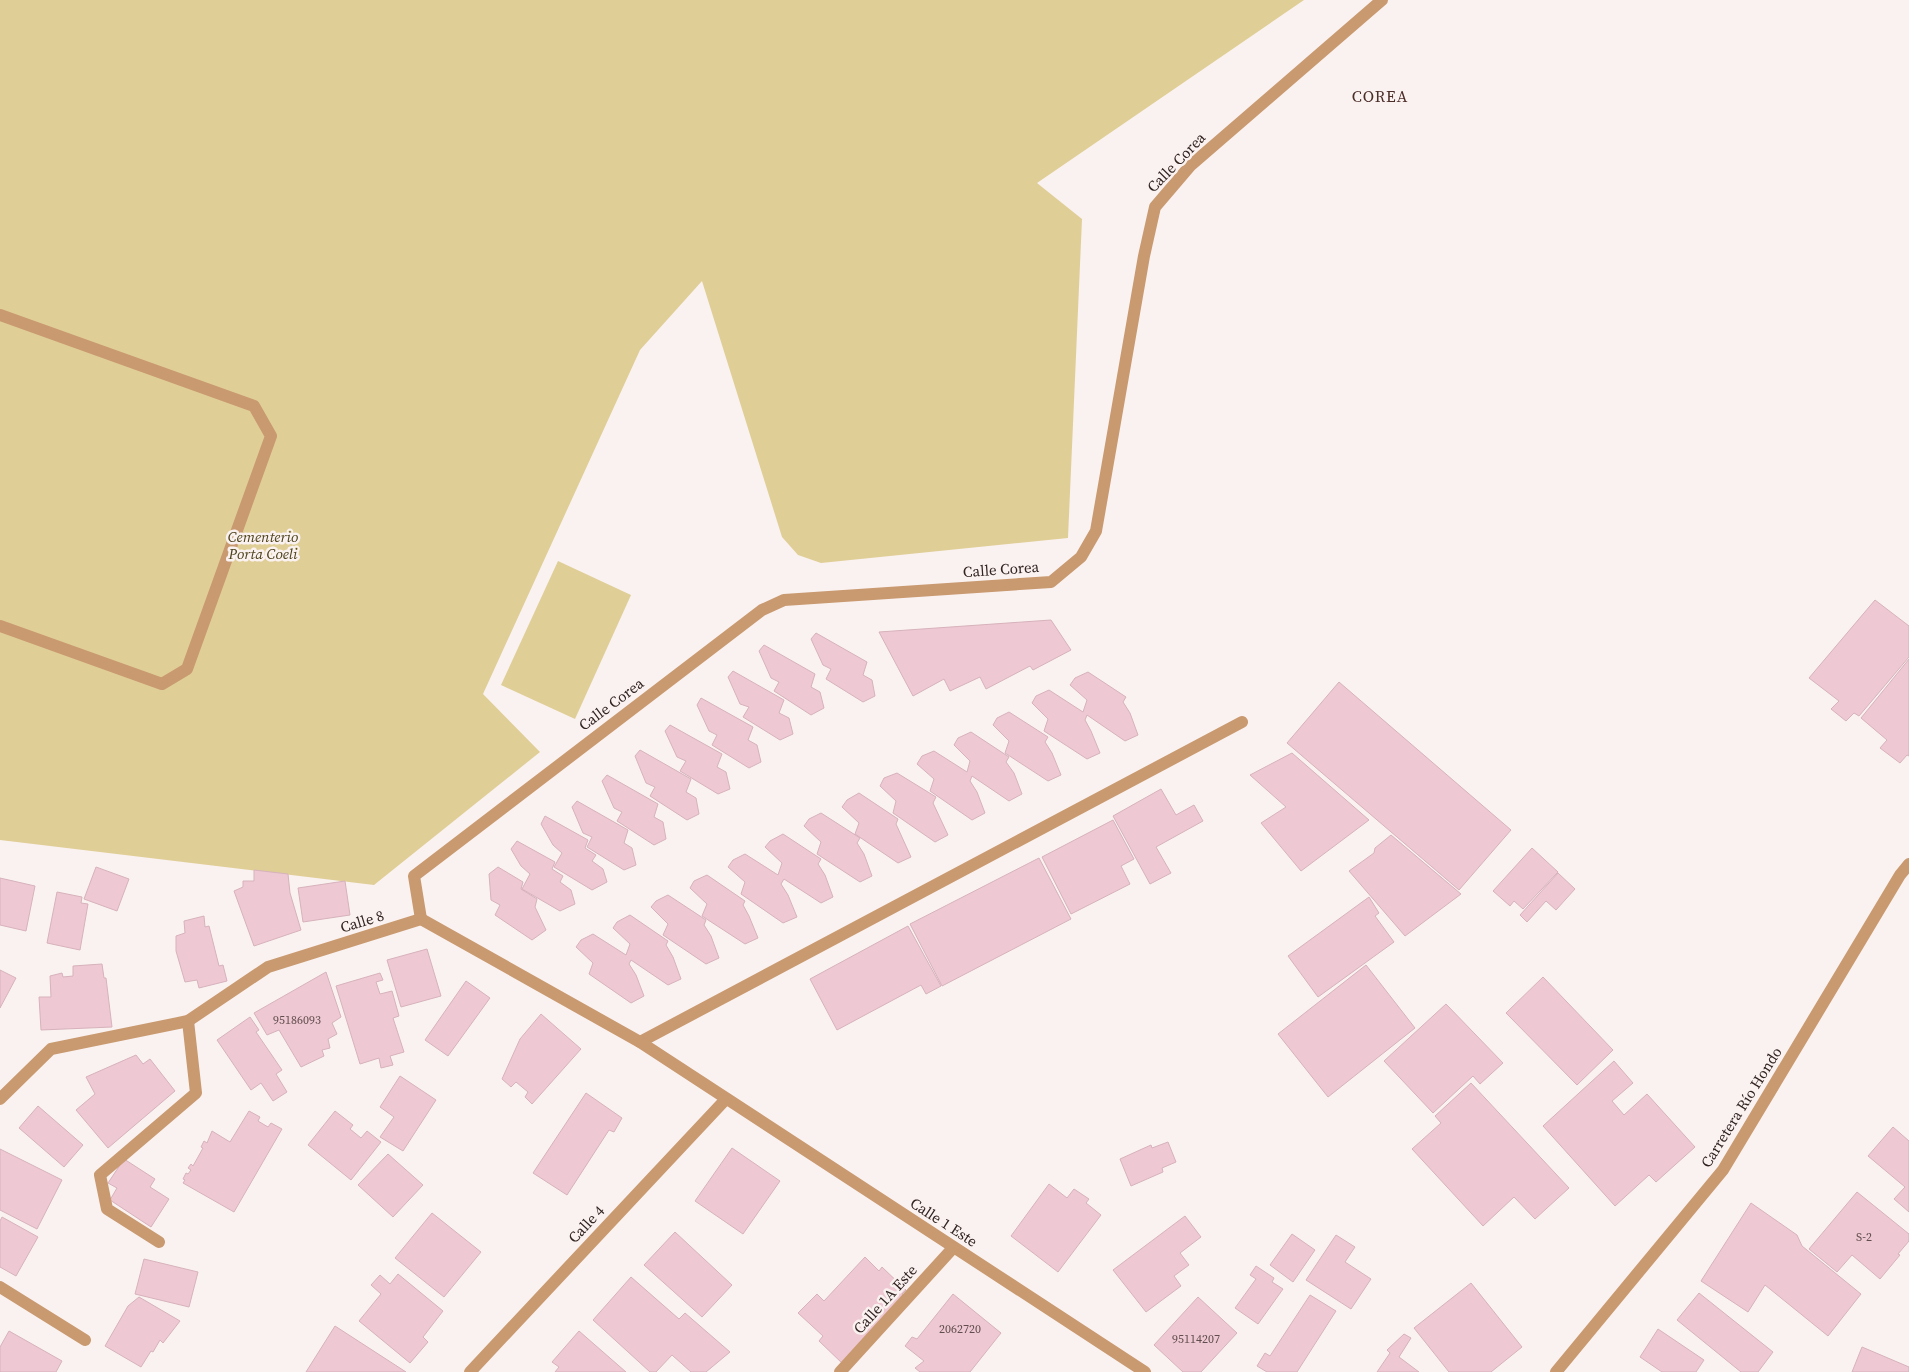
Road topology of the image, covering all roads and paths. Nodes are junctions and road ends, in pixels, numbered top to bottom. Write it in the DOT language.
graph roads {
  1 [pos="1382,0"];
  2 [pos="0,315"];
  3 [pos="0,626"];
  4 [pos="1242,722"];
  5 [pos="1909,864"];
  6 [pos="421,920"];
  7 [pos="188,1022"];
  8 [pos="640,1042"];
  9 [pos="0,1099"];
  10 [pos="726,1099"];
  11 [pos="159,1242"];
  12 [pos="953,1248"];
  13 [pos="0,1287"];
  14 [pos="85,1340"];
  15 [pos="1558,1371"];
  16 [pos="470,1372"];
  17 [pos="840,1372"];
  18 [pos="1144,1372"];
  1 -- 6 [label="street, Calle Corea"];
  2 -- 3 [label="street"];
  4 -- 8 [label="street"];
  5 -- 15 [label="street, Carretera Río Hondo"];
  6 -- 7 [label="street, Calle 8"];
  6 -- 8 [label="street"];
  7 -- 9 [label="street, Calle 8"];
  7 -- 11 [label="street"];
  8 -- 10 [label="street"];
  10 -- 12 [label="street, Calle 1 Este"];
  10 -- 16 [label="street, Calle 4"];
  12 -- 17 [label="street, Calle 1A Este"];
  12 -- 18 [label="street, Calle 1 Este"];
  13 -- 14 [label="street"];
}
